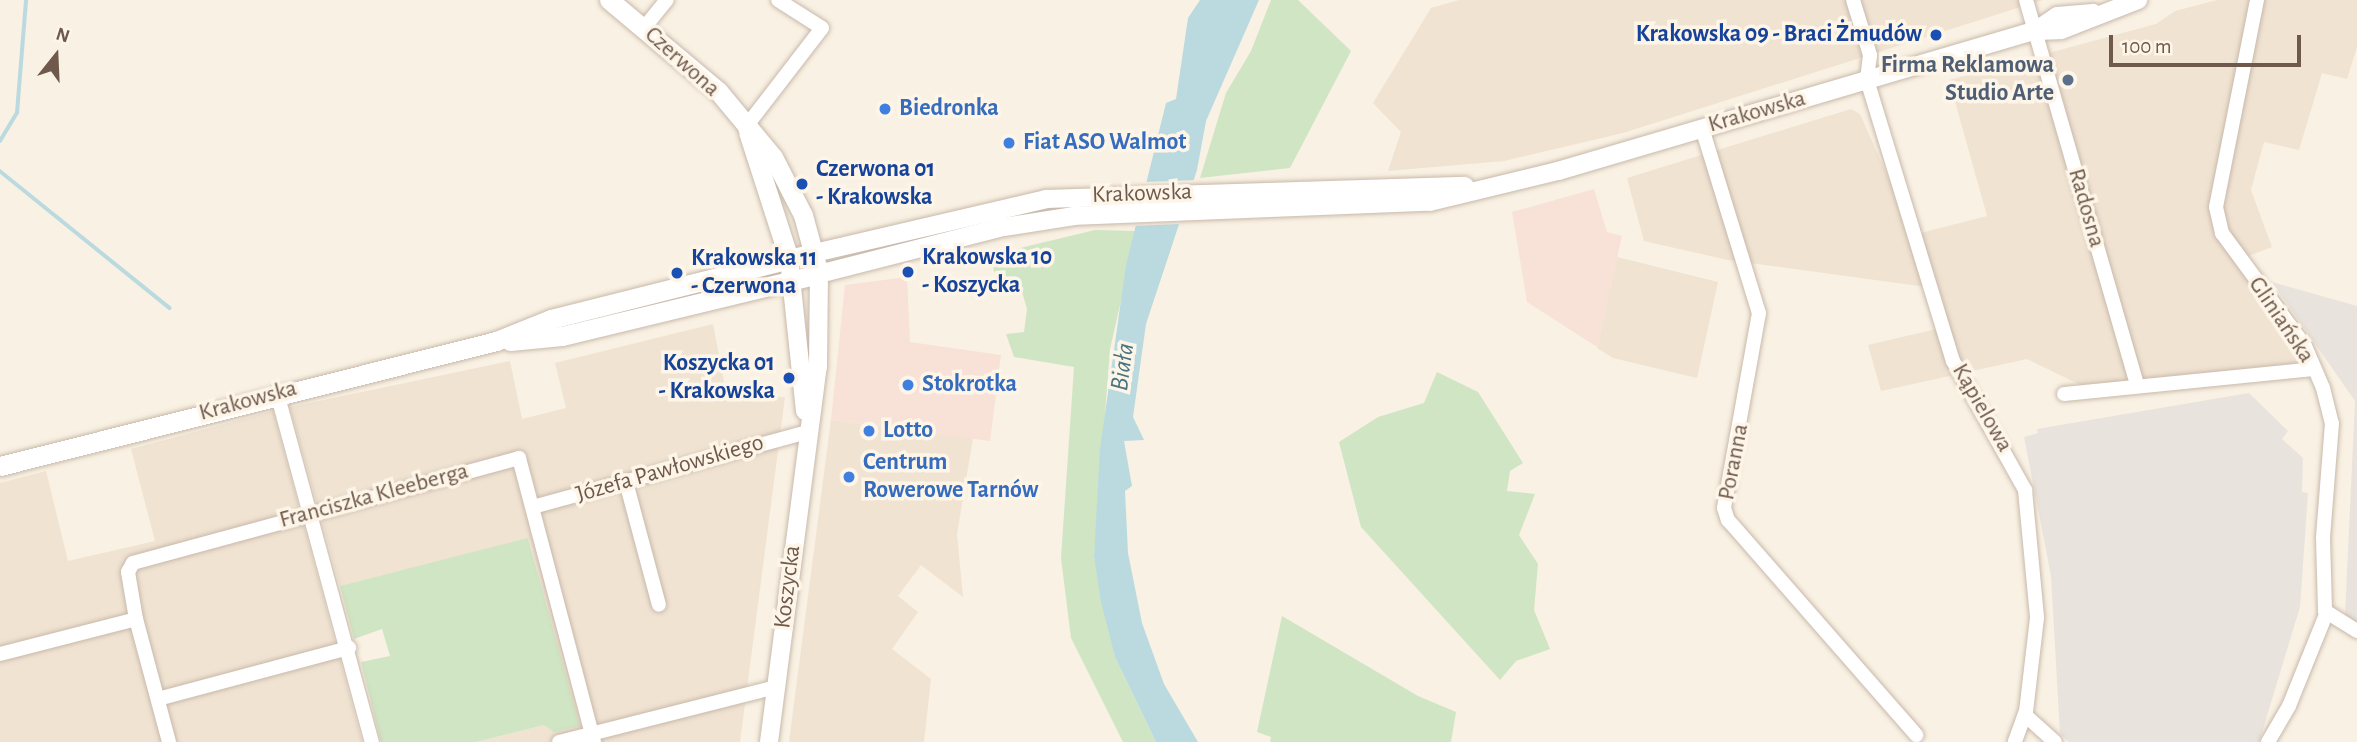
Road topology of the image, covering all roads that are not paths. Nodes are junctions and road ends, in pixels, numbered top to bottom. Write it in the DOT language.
graph roads {
  1 [pos="609,0"];
  2 [pos="667,0"];
  3 [pos="778,0"];
  4 [pos="1853,0"];
  5 [pos="2026,0"];
  6 [pos="2138,0"];
  7 [pos="2257,0"];
  8 [pos="644,28"];
  9 [pos="2035,31"];
  10 [pos="1867,80"];
  11 [pos="1702,128"];
  12 [pos="747,130"];
  13 [pos="1477,187"];
  14 [pos="814,254"];
  15 [pos="789,259"];
  16 [pos="819,274"];
  17 [pos="792,281"];
  18 [pos="496,341"];
  19 [pos="2314,369"];
  20 [pos="2137,385"];
  21 [pos="277,393"];
  22 [pos="2064,394"];
  23 [pos="807,432"];
  24 [pos="0,466"];
  25 [pos="626,482"];
  26 [pos="533,507"];
  27 [pos="311,512"];
  28 [pos="659,605"];
  29 [pos="2327,612"];
  30 [pos="136,619"];
  31 [pos="2357,631"];
  32 [pos="349,648"];
  33 [pos="0,654"];
  34 [pos="776,687"];
  35 [pos="158,699"];
  36 [pos="2025,715"];
  37 [pos="1916,735"];
  38 [pos="592,738"];
  39 [pos="169,742"];
  40 [pos="372,742"];
  41 [pos="558,742"];
  42 [pos="769,742"];
  43 [pos="2015,742"];
  44 [pos="2055,742"];
  45 [pos="2268,742"];
  1 -- 8 [label="main road, Czerwona"];
  2 -- 8 [label="street"];
  3 -- 12 [label="street"];
  4 -- 10 [label="street, Kąpielowa"];
  5 -- 9 [label="street, Radosna"];
  6 -- 9 [label="street, Krakowska"];
  7 -- 19 [label="street, Gliniańska"];
  8 -- 12 [label="main road, Czerwona"];
  9 -- 10 [label="street, Krakowska"];
  9 -- 20 [label="street, Radosna"];
  10 -- 11 [label="street, Krakowska"];
  10 -- 36 [label="street, Kąpielowa"];
  11 -- 13 [label="street, Krakowska"];
  11 -- 37 [label="street, Poranna"];
  12 -- 14 [label="main road, Czerwona"];
  12 -- 15 [label="main road, Czerwona"];
  13 -- 14 [label="street, Krakowska"];
  13 -- 16 [label="street, Krakowska"];
  14 -- 15 [label="street, Krakowska"];
  14 -- 16 [label="main road"];
  15 -- 17 [label="street"];
  15 -- 18 [label="main road, Krakowska"];
  16 -- 17 [label="main road, Krakowska"];
  16 -- 23 [label="street, Koszycka"];
  17 -- 18 [label="main road, Krakowska"];
  17 -- 23 [label="street, Koszycka"];
  18 -- 21 [label="main road, Krakowska"];
  19 -- 20 [label="street"];
  19 -- 29 [label="street, Gliniańska"];
  20 -- 22 [label="street"];
  21 -- 24 [label="main road, Krakowska"];
  21 -- 27 [label="street"];
  23 -- 25 [label="street, Józefa Pawłowskiego"];
  23 -- 34 [label="street, Koszycka"];
  25 -- 26 [label="street, Józefa Pawłowskiego"];
  25 -- 28 [label="street"];
  26 -- 27 [label="street, Franciszka Kleeberga"];
  26 -- 38 [label="street, Franciszka Kleeberga"];
  27 -- 30 [label="street, Franciszka Kleeberga"];
  27 -- 32 [label="street"];
  29 -- 31 [label="street"];
  29 -- 45 [label="street"];
  30 -- 33 [label="street"];
  30 -- 35 [label="street, Franciszka Kleeberga"];
  32 -- 35 [label="street"];
  32 -- 40 [label="street"];
  34 -- 38 [label="street"];
  34 -- 42 [label="street, Koszycka"];
  35 -- 39 [label="street, Franciszka Kleeberga"];
  36 -- 43 [label="street, Kąpielowa"];
  36 -- 44 [label="street"];
  38 -- 41 [label="street"];
}
